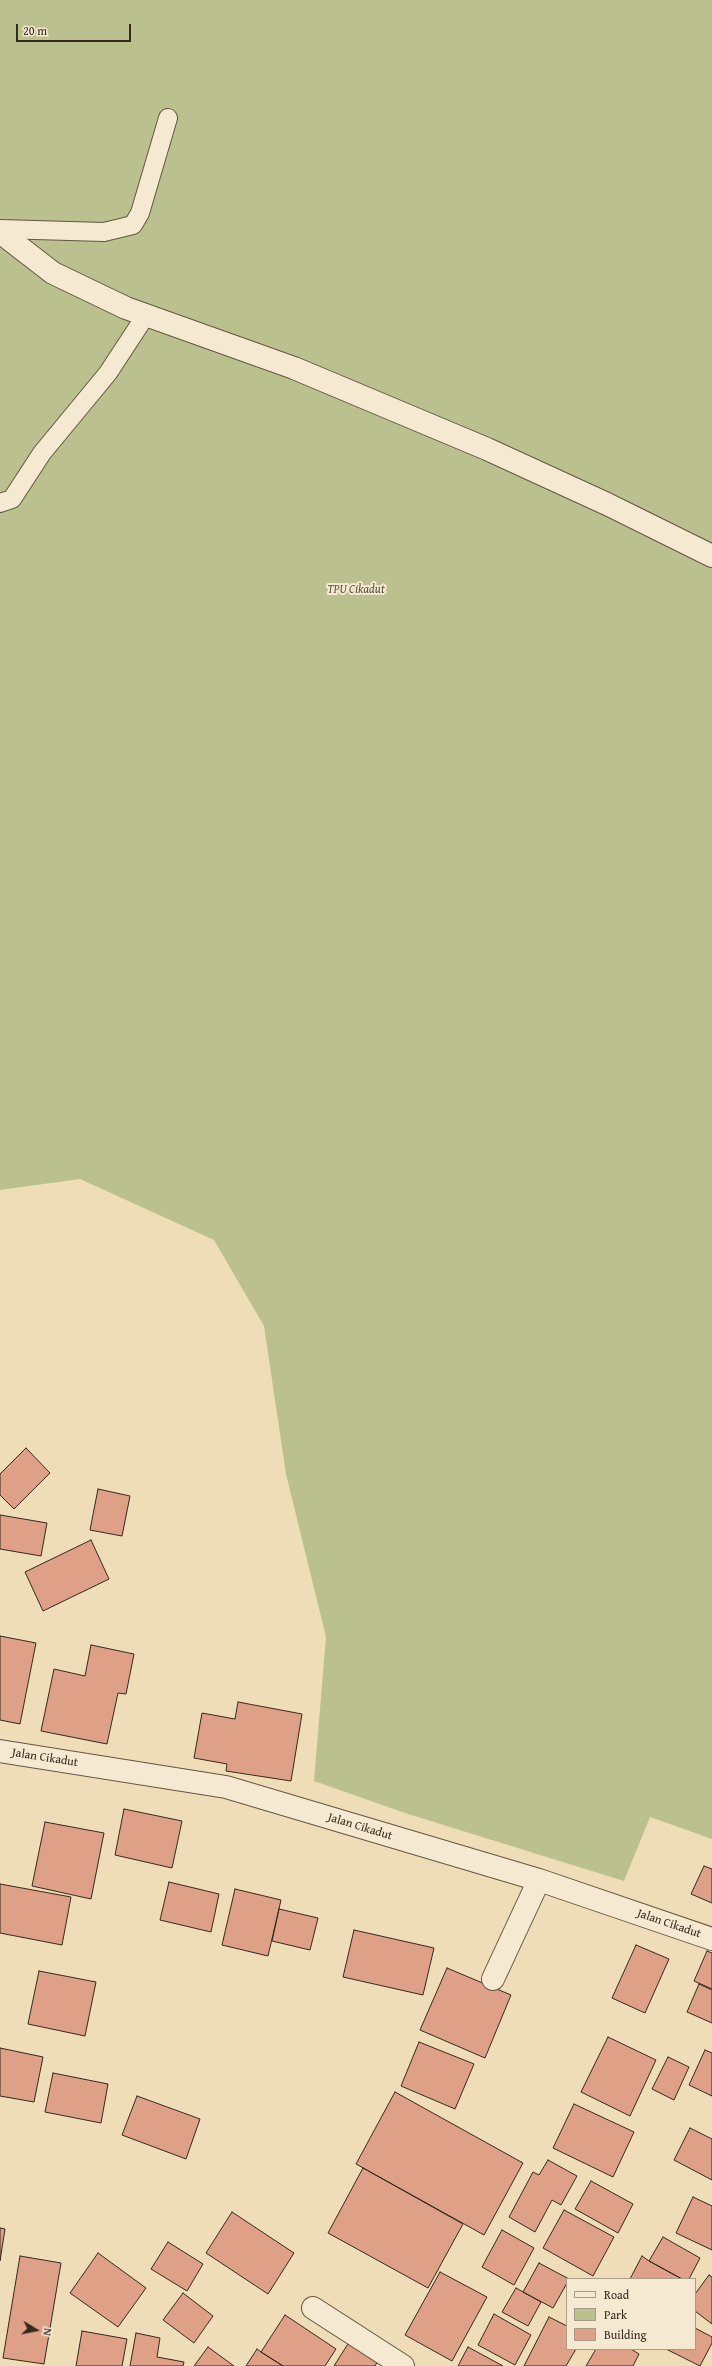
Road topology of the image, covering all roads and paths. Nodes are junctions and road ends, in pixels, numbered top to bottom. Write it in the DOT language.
graph roads {
  1 [pos="168,118"];
  2 [pos="0,231"];
  3 [pos="146,315"];
  4 [pos="0,503"];
  5 [pos="712,556"];
  6 [pos="0,1751"];
  7 [pos="539,1880"];
  8 [pos="712,1939"];
  9 [pos="493,1979"];
  10 [pos="313,2308"];
  11 [pos="403,2366"];
  1 -- 2 [label="lane"];
  2 -- 3 [label="street"];
  3 -- 4 [label="lane"];
  3 -- 5 [label="street"];
  6 -- 7 [label="street, Jalan Cikadut"];
  7 -- 8 [label="street, Jalan Cikadut"];
  7 -- 9 [label="street"];
  10 -- 11 [label="street"];
}
